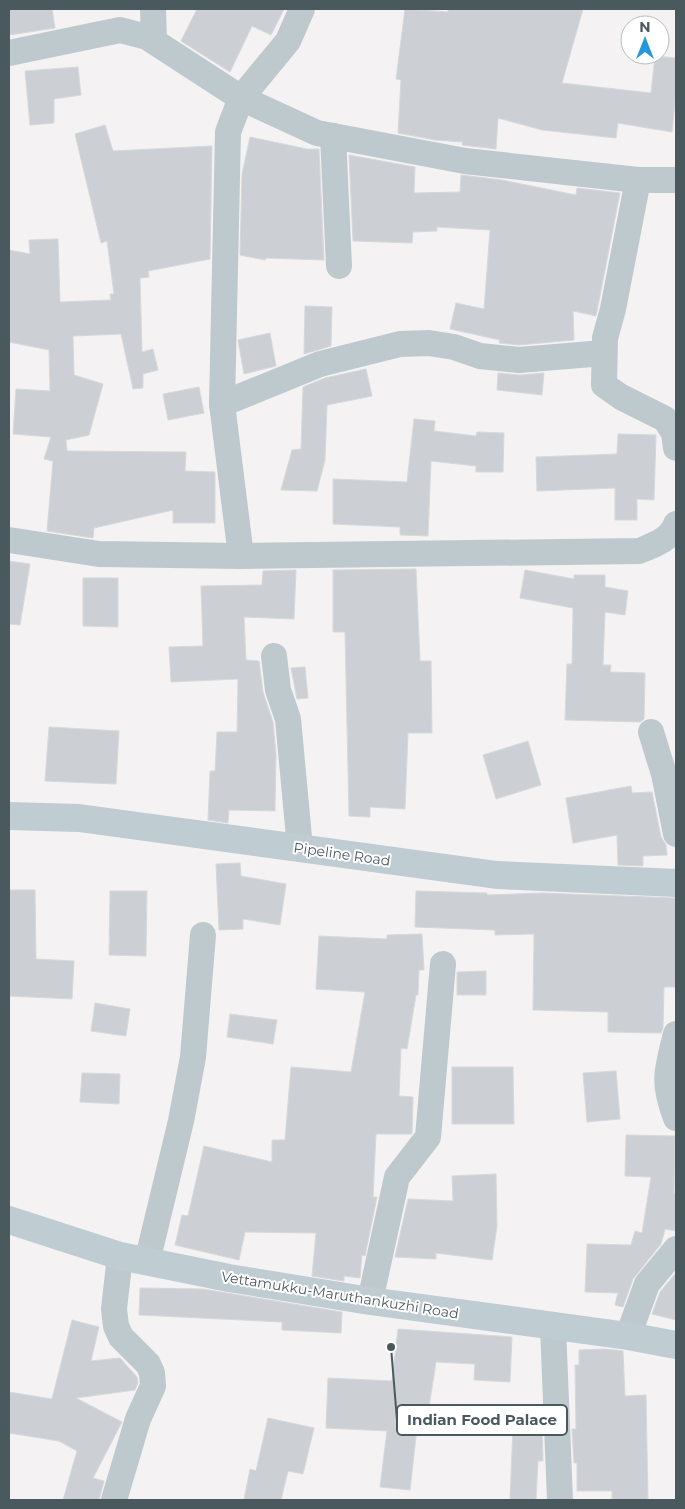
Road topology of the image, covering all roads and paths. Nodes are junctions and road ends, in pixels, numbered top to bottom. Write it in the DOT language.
graph roads {
  1 [pos="153,9"];
  2 [pos="302,9"];
  3 [pos="154,41"];
  4 [pos="9,53"];
  5 [pos="240,98"];
  6 [pos="332,136"];
  7 [pos="638,180"];
  8 [pos="676,180"];
  9 [pos="340,266"];
  10 [pos="604,353"];
  11 [pos="222,404"];
  12 [pos="676,448"];
  13 [pos="676,524"];
  14 [pos="9,540"];
  15 [pos="240,556"];
  16 [pos="274,656"];
  17 [pos="651,732"];
  18 [pos="9,816"];
  19 [pos="676,834"];
  20 [pos="300,848"];
  21 [pos="676,883"];
  22 [pos="203,935"];
  23 [pos="443,964"];
  24 [pos="676,1034"];
  25 [pos="676,1118"];
  26 [pos="9,1220"];
  27 [pos="676,1248"];
  28 [pos="120,1256"];
  29 [pos="147,1262"];
  30 [pos="370,1301"];
  31 [pos="553,1327"];
  32 [pos="628,1336"];
  33 [pos="676,1346"];
  34 [pos="114,1500"];
  35 [pos="560,1500"];
  1 -- 3 [label="street"];
  2 -- 5 [label="street"];
  3 -- 4 [label="street"];
  3 -- 5 [label="street"];
  5 -- 6 [label="street"];
  5 -- 11 [label="street"];
  6 -- 7 [label="street"];
  6 -- 9 [label="street"];
  7 -- 8 [label="street"];
  7 -- 10 [label="street"];
  10 -- 11 [label="street"];
  10 -- 12 [label="street"];
  11 -- 15 [label="street"];
  13 -- 15 [label="street"];
  14 -- 15 [label="street"];
  16 -- 20 [label="street"];
  17 -- 19 [label="street"];
  18 -- 20 [label="main road, Pipeline Road"];
  20 -- 21 [label="main road, Pipeline Road"];
  22 -- 29 [label="street"];
  23 -- 30 [label="street"];
  24 -- 25 [label="street"];
  26 -- 28 [label="main road, Vettamukku-Maruthankuzhi Road"];
  27 -- 32 [label="street"];
  28 -- 29 [label="main road, Vettamukku-Maruthankuzhi Road"];
  28 -- 34 [label="street"];
  29 -- 30 [label="main road, Vettamukku-Maruthankuzhi Road"];
  30 -- 31 [label="main road, Vettamukku-Maruthankuzhi Road"];
  31 -- 32 [label="main road, Vettamukku-Maruthankuzhi Road"];
  31 -- 35 [label="street"];
  32 -- 33 [label="main road, Vettamukku-Maruthankuzhi Road"];
}
